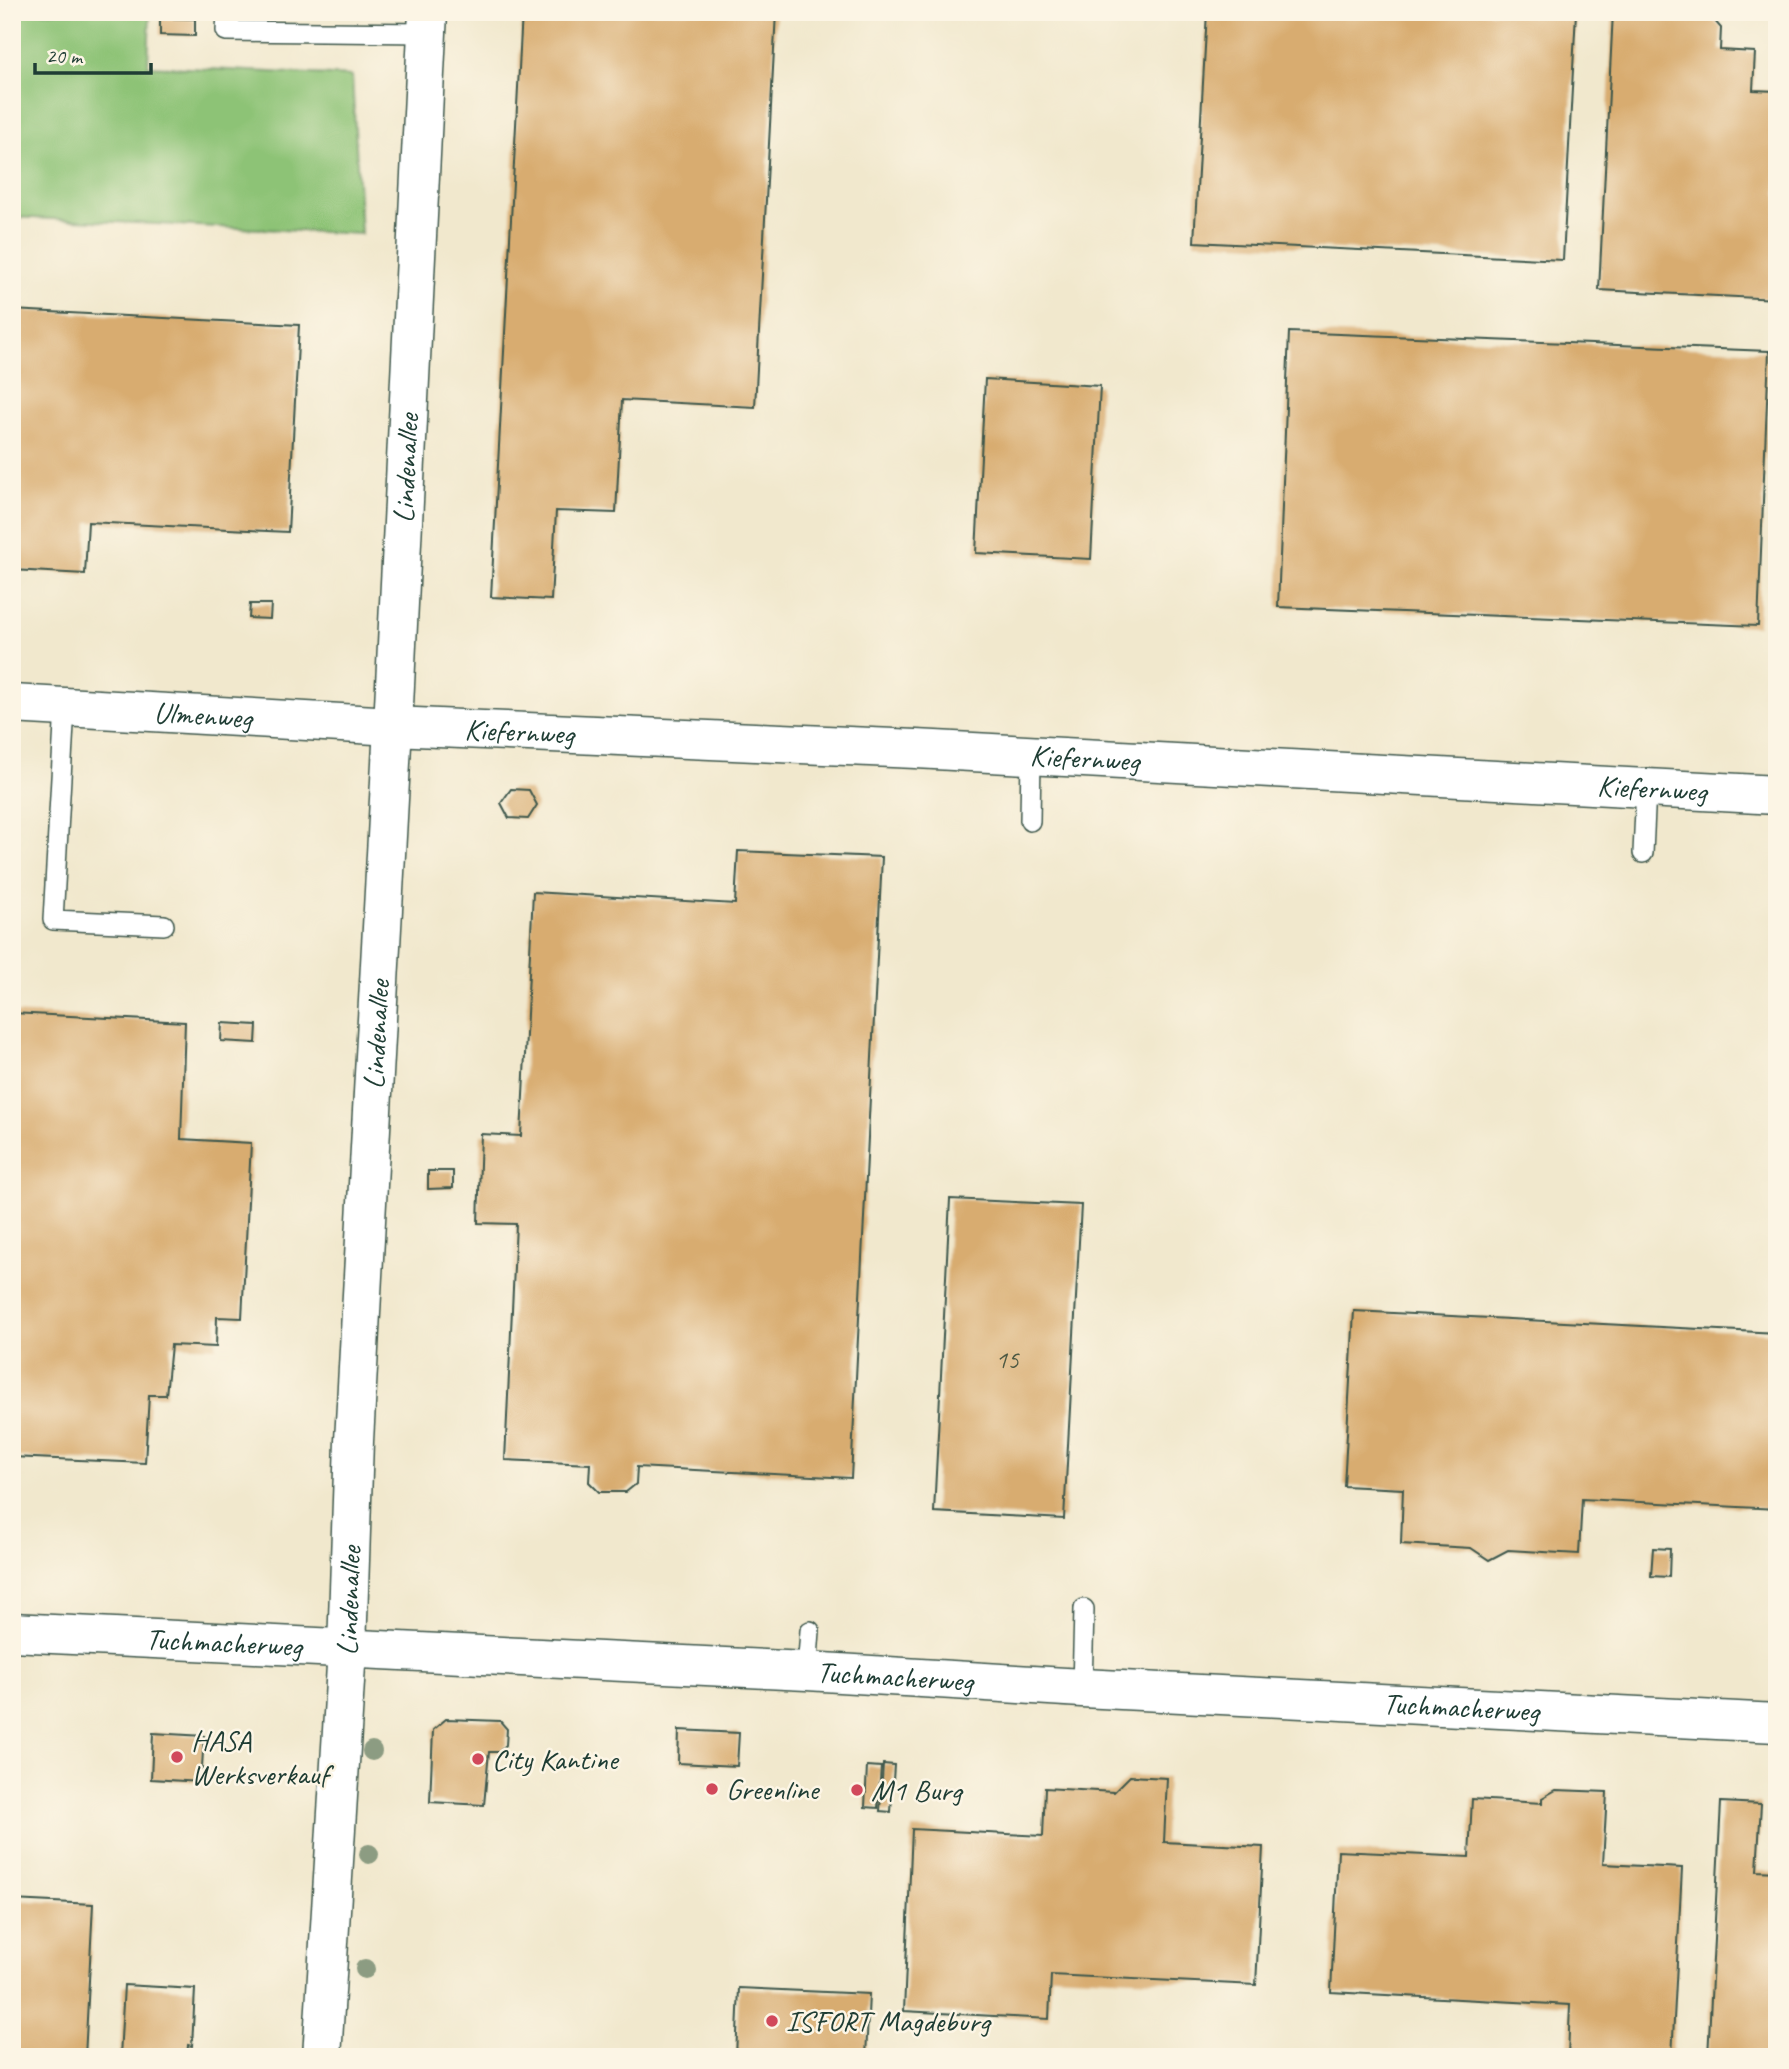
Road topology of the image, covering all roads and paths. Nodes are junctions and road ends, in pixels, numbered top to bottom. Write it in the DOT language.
graph roads {
  1 [pos="227,12"];
  2 [pos="427,23"];
  3 [pos="12,704"];
  4 [pos="65,707"];
  5 [pos="393,726"];
  6 [pos="1031,755"];
  7 [pos="1646,788"];
  8 [pos="1777,794"];
  9 [pos="1030,821"];
  10 [pos="1643,853"];
  11 [pos="164,925"];
  12 [pos="1084,1609"];
  13 [pos="12,1632"];
  14 [pos="810,1632"];
  15 [pos="346,1649"];
  16 [pos="807,1671"];
  17 [pos="1082,1688"];
  18 [pos="1777,1723"];
  19 [pos="322,2057"];
  1 -- 2 [label="lane"];
  2 -- 5 [label="street, Lindenallee"];
  3 -- 4 [label="street, Ulmenweg"];
  4 -- 5 [label="street, Ulmenweg"];
  4 -- 11 [label="lane"];
  5 -- 6 [label="street, Kiefernweg"];
  5 -- 15 [label="street, Lindenallee"];
  6 -- 7 [label="street, Kiefernweg"];
  6 -- 9 [label="lane"];
  7 -- 8 [label="street, Kiefernweg"];
  7 -- 10 [label="lane"];
  12 -- 17 [label="lane"];
  13 -- 15 [label="street, Tuchmacherweg"];
  14 -- 16 [label="lane"];
  15 -- 16 [label="street, Tuchmacherweg"];
  15 -- 19 [label="street, Lindenallee"];
  16 -- 17 [label="street, Tuchmacherweg"];
  17 -- 18 [label="street, Tuchmacherweg"];
}
